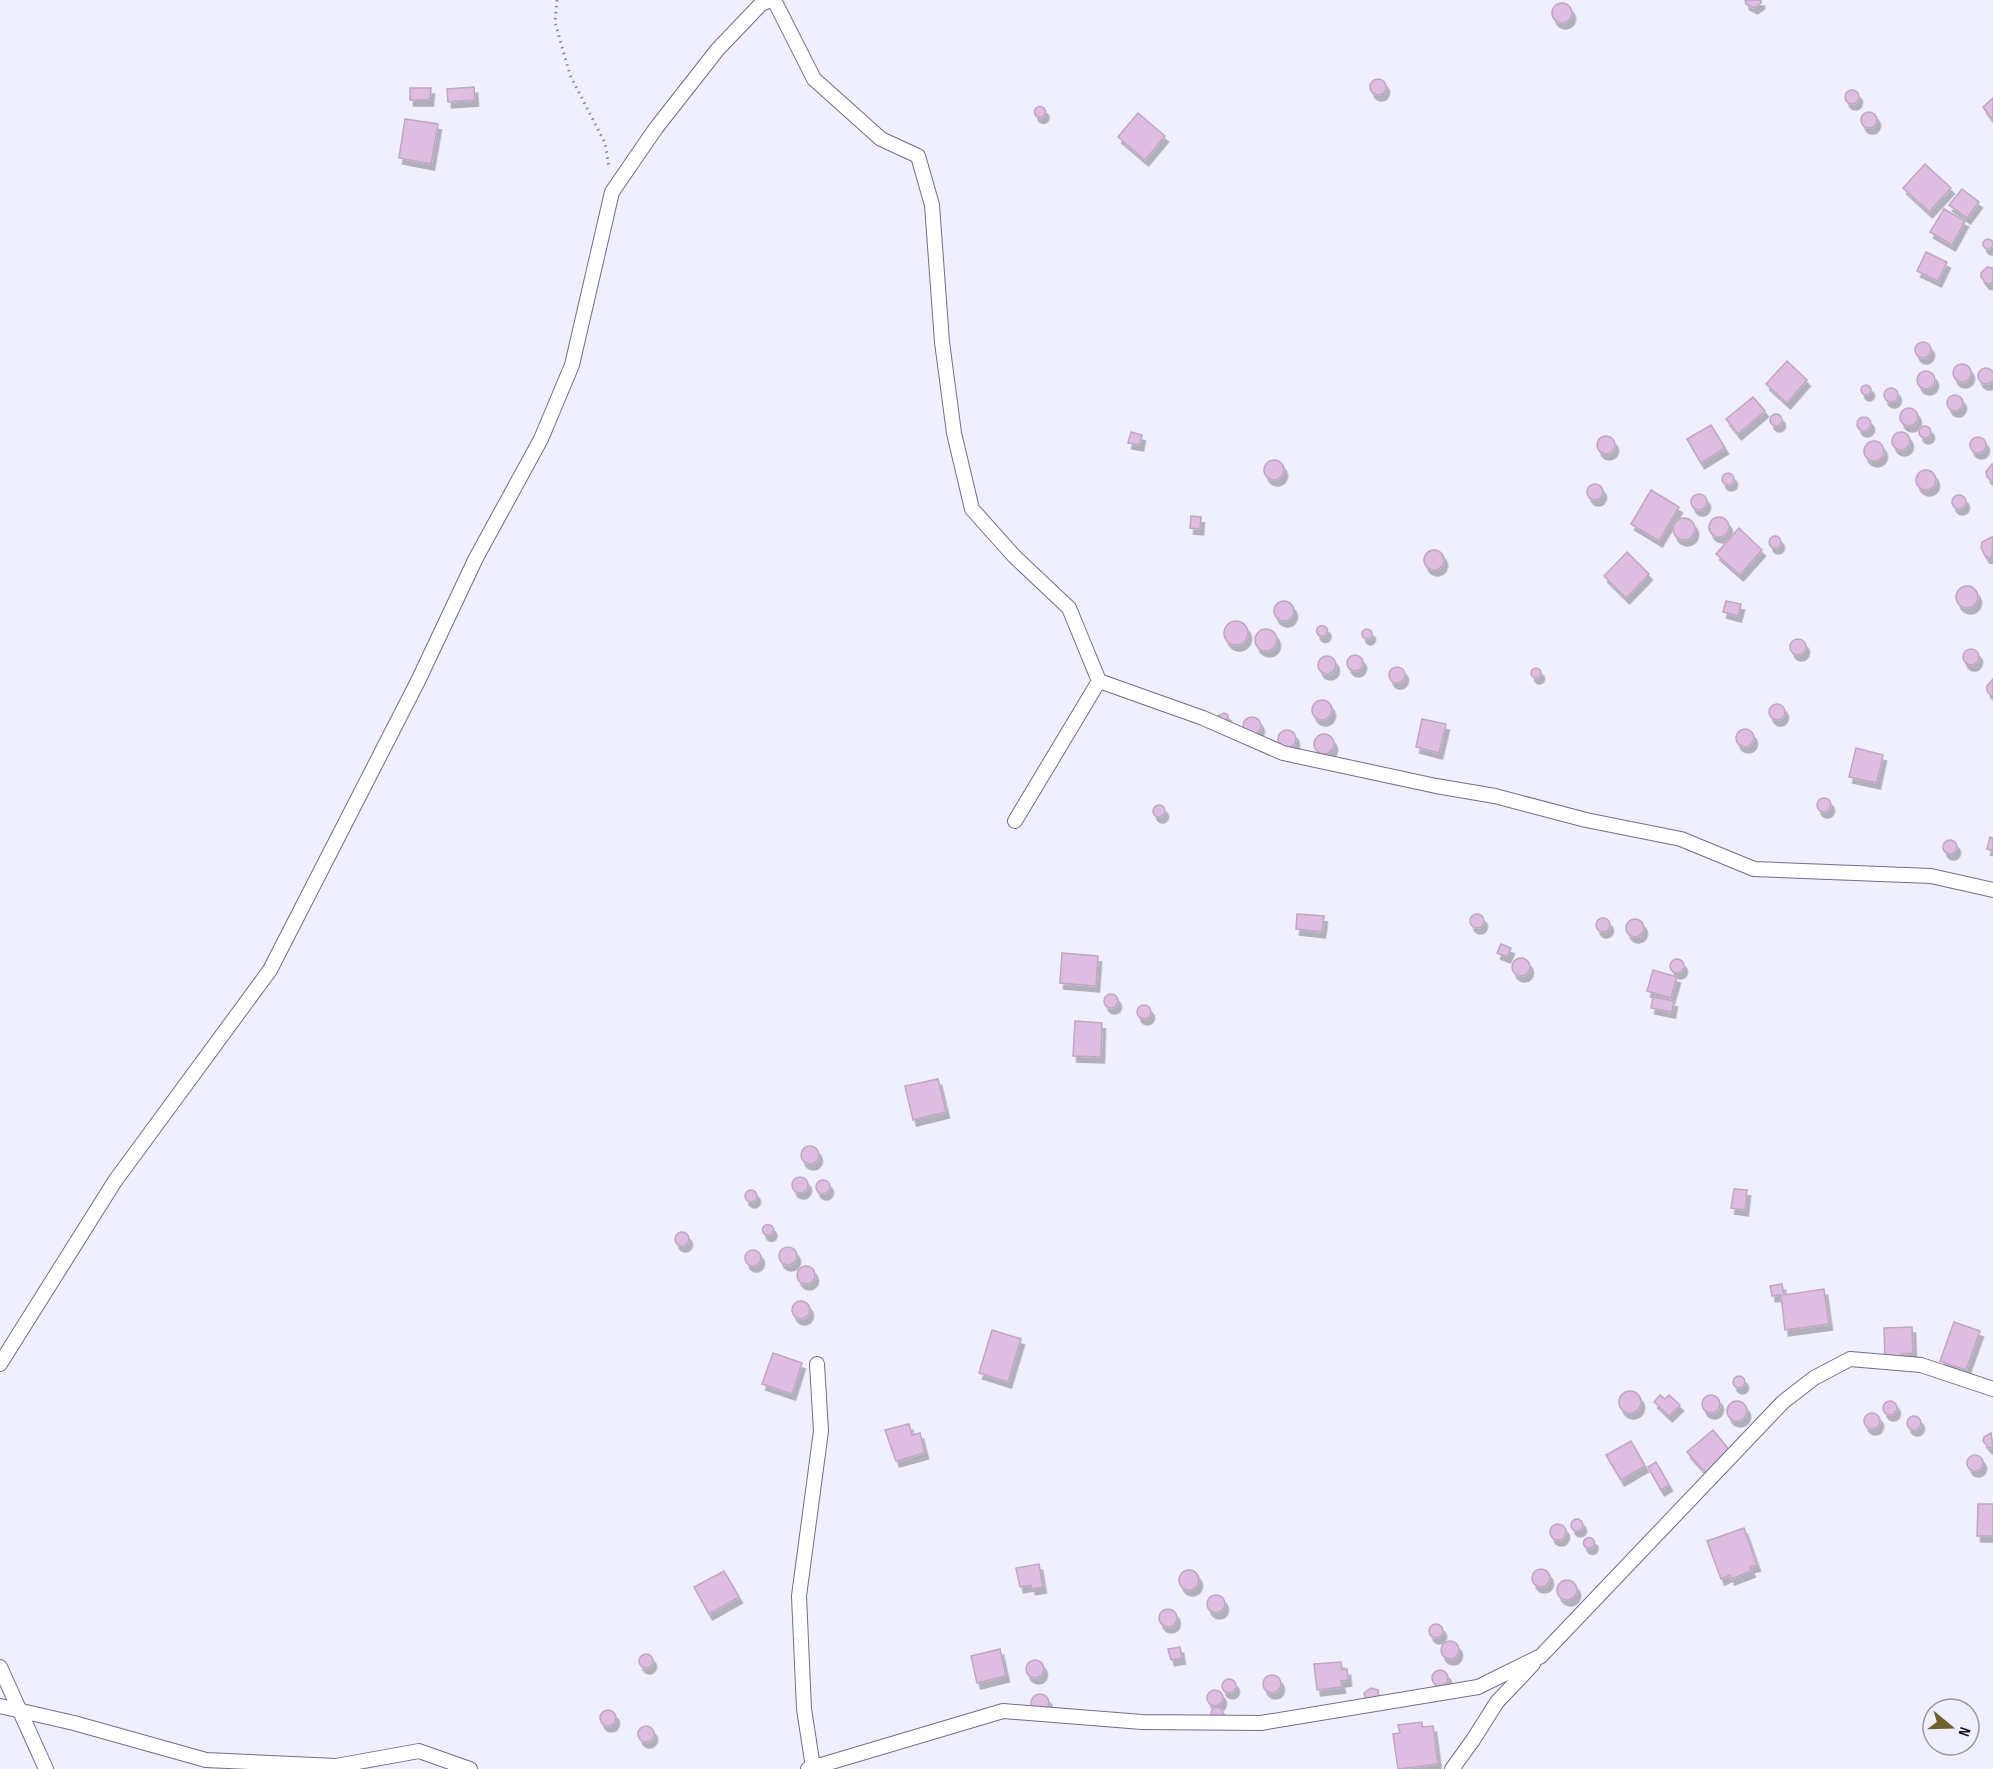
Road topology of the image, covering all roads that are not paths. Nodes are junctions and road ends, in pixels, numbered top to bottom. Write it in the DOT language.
graph roads {
  1 [pos="766,1"];
  2 [pos="1099,681"];
  3 [pos="1015,821"];
  4 [pos="1993,890"];
  5 [pos="817,1364"];
  6 [pos="0,1365"];
  7 [pos="1993,1389"];
  8 [pos="1541,1656"];
  9 [pos="0,1667"];
  10 [pos="0,1706"];
  11 [pos="20,1711"];
  12 [pos="318,1767"];
  13 [pos="811,1768"];
  14 [pos="46,1769"];
  15 [pos="470,1769"];
  16 [pos="1452,1769"];
  1 -- 2 [label="street"];
  1 -- 6 [label="street"];
  2 -- 3 [label="street"];
  2 -- 4 [label="street"];
  5 -- 13 [label="street"];
  7 -- 8 [label="street"];
  8 -- 13 [label="street"];
  8 -- 16 [label="street"];
  9 -- 11 [label="street"];
  10 -- 11 [label="street"];
  11 -- 12 [label="street"];
  11 -- 14 [label="street"];
  12 -- 15 [label="street"];
}
